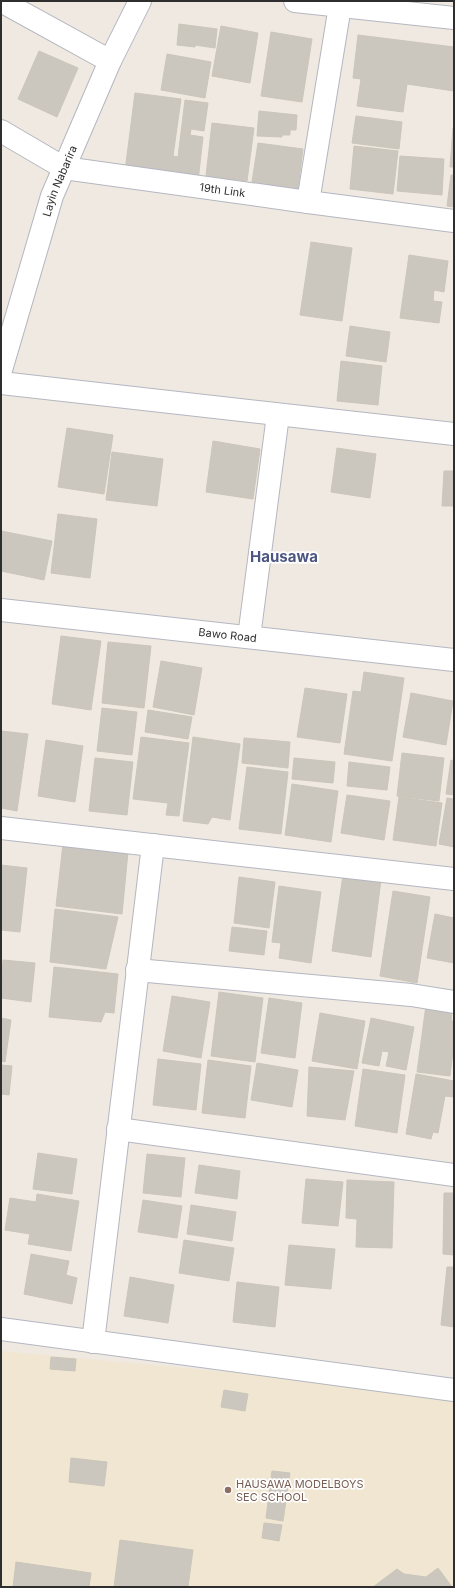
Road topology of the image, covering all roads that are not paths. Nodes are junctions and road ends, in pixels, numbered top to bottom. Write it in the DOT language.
graph roads {
  1 [pos="1,1"];
  2 [pos="140,1"];
  3 [pos="296,1"];
  4 [pos="340,6"];
  5 [pos="454,18"];
  6 [pos="110,61"];
  7 [pos="1,131"];
  8 [pos="64,168"];
  9 [pos="308,202"];
  10 [pos="454,220"];
  11 [pos="7,324"];
  12 [pos="1,370"];
  13 [pos="1,383"];
  14 [pos="278,415"];
  15 [pos="454,434"];
  16 [pos="1,610"];
  17 [pos="249,637"];
  18 [pos="454,660"];
  19 [pos="1,828"];
  20 [pos="152,845"];
  21 [pos="454,879"];
  22 [pos="137,970"];
  23 [pos="454,1002"];
  24 [pos="118,1129"];
  25 [pos="454,1175"];
  26 [pos="1,1330"];
  27 [pos="93,1342"];
  28 [pos="454,1390"];
  1 -- 6 [label="street"];
  2 -- 6 [label="street, Layin Nabarira"];
  3 -- 4 [label="street"];
  4 -- 5 [label="street"];
  4 -- 9 [label="street"];
  6 -- 8 [label="street, Layin Nabarira"];
  7 -- 8 [label="street, 19th Link"];
  8 -- 9 [label="street, 19th Link"];
  8 -- 11 [label="street, Layin Nabarira"];
  9 -- 10 [label="street, 19th Link"];
  11 -- 12 [label="street, Layin Nabarira"];
  13 -- 14 [label="street"];
  14 -- 15 [label="street"];
  14 -- 17 [label="street"];
  16 -- 17 [label="street, Bawo Road"];
  17 -- 18 [label="street, Bawo Road"];
  19 -- 20 [label="street"];
  20 -- 21 [label="street"];
  20 -- 22 [label="street"];
  22 -- 23 [label="street"];
  22 -- 24 [label="street"];
  24 -- 25 [label="street"];
  24 -- 27 [label="street"];
  26 -- 27 [label="street"];
  27 -- 28 [label="street"];
}
